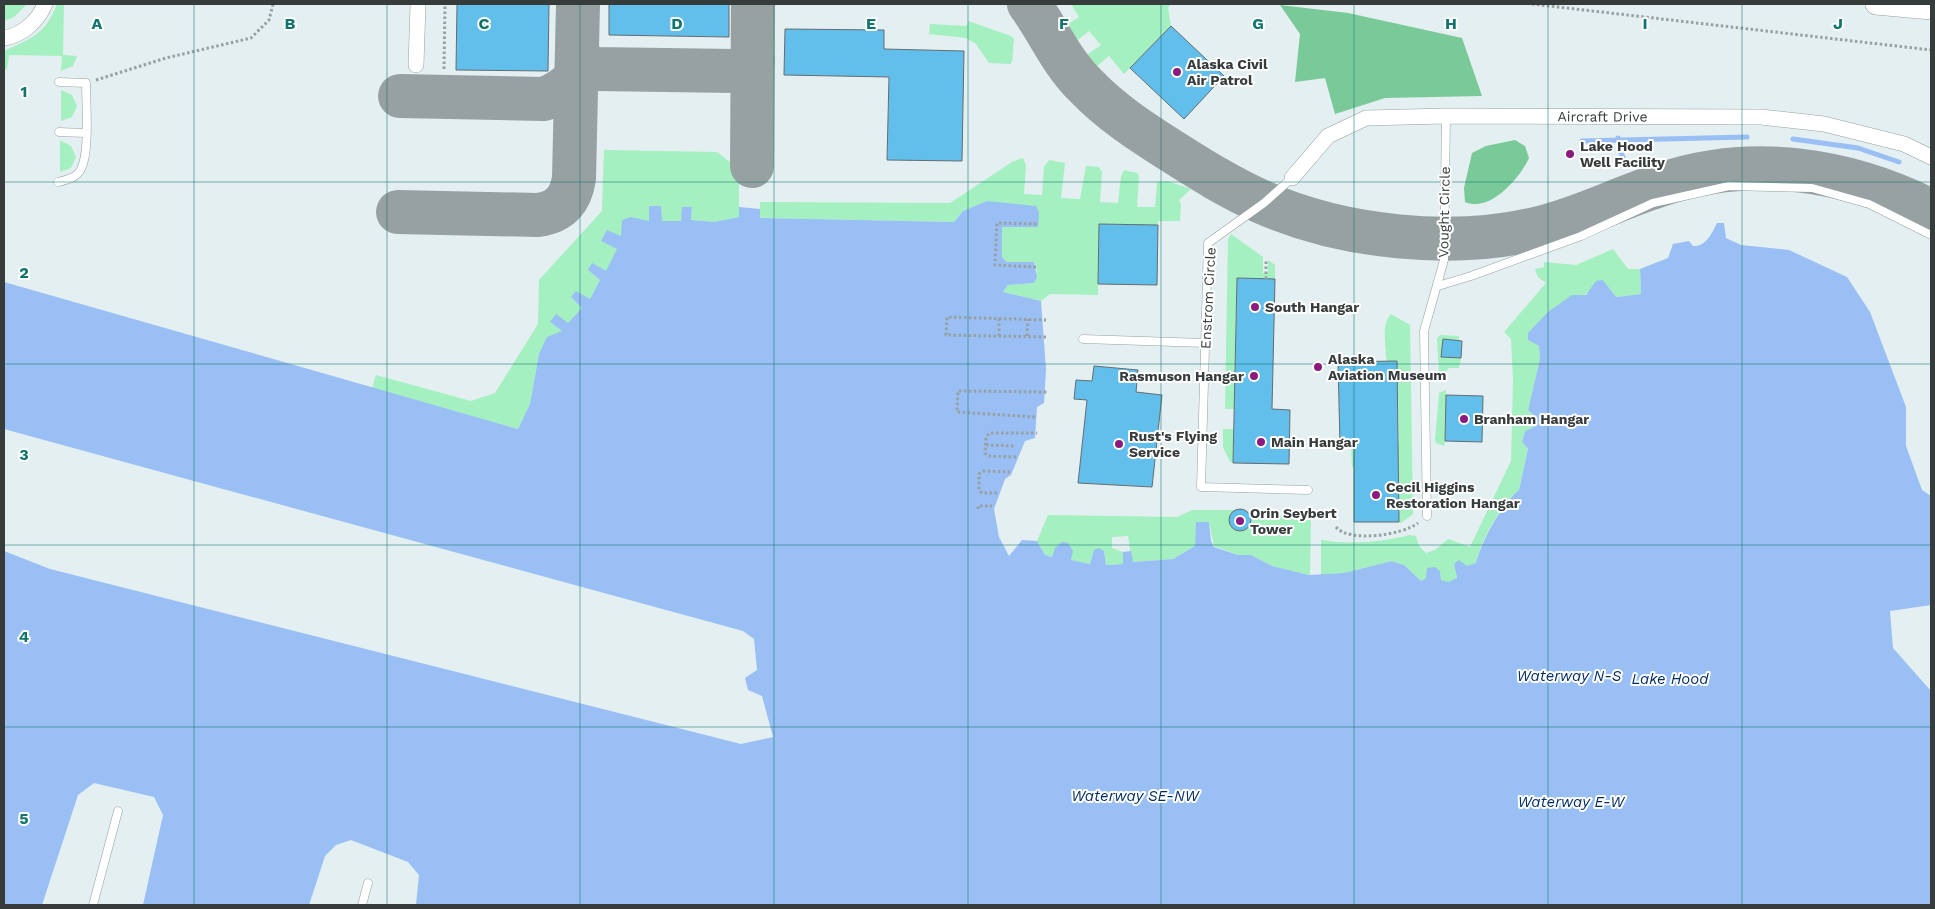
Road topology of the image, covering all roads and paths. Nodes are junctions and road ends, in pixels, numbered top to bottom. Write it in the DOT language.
graph roads {
  1 [pos="45,4"];
  2 [pos="272,4"];
  3 [pos="418,4"];
  4 [pos="445,4"];
  5 [pos="1532,4"];
  6 [pos="1876,4"];
  7 [pos="1893,5"];
  8 [pos="1931,9"];
  9 [pos="4,38"];
  10 [pos="1931,50"];
  11 [pos="416,65"];
  12 [pos="444,69"];
  13 [pos="59,82"];
  14 [pos="86,83"];
  15 [pos="1446,116"];
  16 [pos="59,132"];
  17 [pos="85,133"];
  18 [pos="1931,157"];
  19 [pos="1292,178"];
  20 [pos="58,182"];
  21 [pos="1039,224"];
  22 [pos="1931,235"];
  23 [pos="1266,259"];
  24 [pos="1036,267"];
  25 [pos="1266,278"];
  26 [pos="1438,286"];
  27 [pos="999,318"];
  28 [pos="1028,319"];
  29 [pos="1046,320"];
  30 [pos="999,336"];
  31 [pos="1027,336"];
  32 [pos="1046,337"];
  33 [pos="1083,340"];
  34 [pos="1205,344"];
  35 [pos="1048,392"];
  36 [pos="1034,417"];
  37 [pos="1037,433"];
  38 [pos="986,444"];
  39 [pos="1016,446"];
  40 [pos="1016,457"];
  41 [pos="1010,472"];
  42 [pos="1308,490"];
  43 [pos="997,493"];
  44 [pos="992,506"];
  45 [pos="978,509"];
  46 [pos="1426,516"];
  47 [pos="1336,527"];
  48 [pos="118,811"];
  49 [pos="368,884"];
  50 [pos="93,905"];
  51 [pos="362,905"];
  1 -- 9 [label="street"];
  2 -- 14 [label="path"];
  3 -- 11 [label="street"];
  4 -- 12 [label="path"];
  5 -- 10 [label="path"];
  6 -- 7 [label="street"];
  7 -- 8 [label="street"];
  13 -- 14 [label="lane"];
  14 -- 17 [label="lane"];
  15 -- 18 [label="street, Aircraft Drive"];
  15 -- 19 [label="street, Aircraft Drive"];
  15 -- 26 [label="lane, Vought Circle"];
  16 -- 17 [label="lane"];
  17 -- 20 [label="lane"];
  19 -- 34 [label="lane, Enstrom Circle"];
  21 -- 24 [label="path"];
  22 -- 26 [label="lane"];
  23 -- 25 [label="path"];
  26 -- 46 [label="lane, Vought Circle"];
  27 -- 28 [label="path"];
  27 -- 30 [label="path"];
  27 -- 30 [label="path"];
  28 -- 29 [label="path"];
  28 -- 31 [label="path"];
  30 -- 31 [label="path"];
  31 -- 32 [label="path"];
  33 -- 34 [label="lane"];
  34 -- 42 [label="lane, Enstrom Circle"];
  35 -- 36 [label="path"];
  37 -- 38 [label="path"];
  38 -- 39 [label="path"];
  38 -- 40 [label="path"];
  41 -- 43 [label="path"];
  44 -- 45 [label="path"];
  46 -- 47 [label="path"];
  48 -- 50 [label="lane"];
  49 -- 51 [label="lane"];
}
